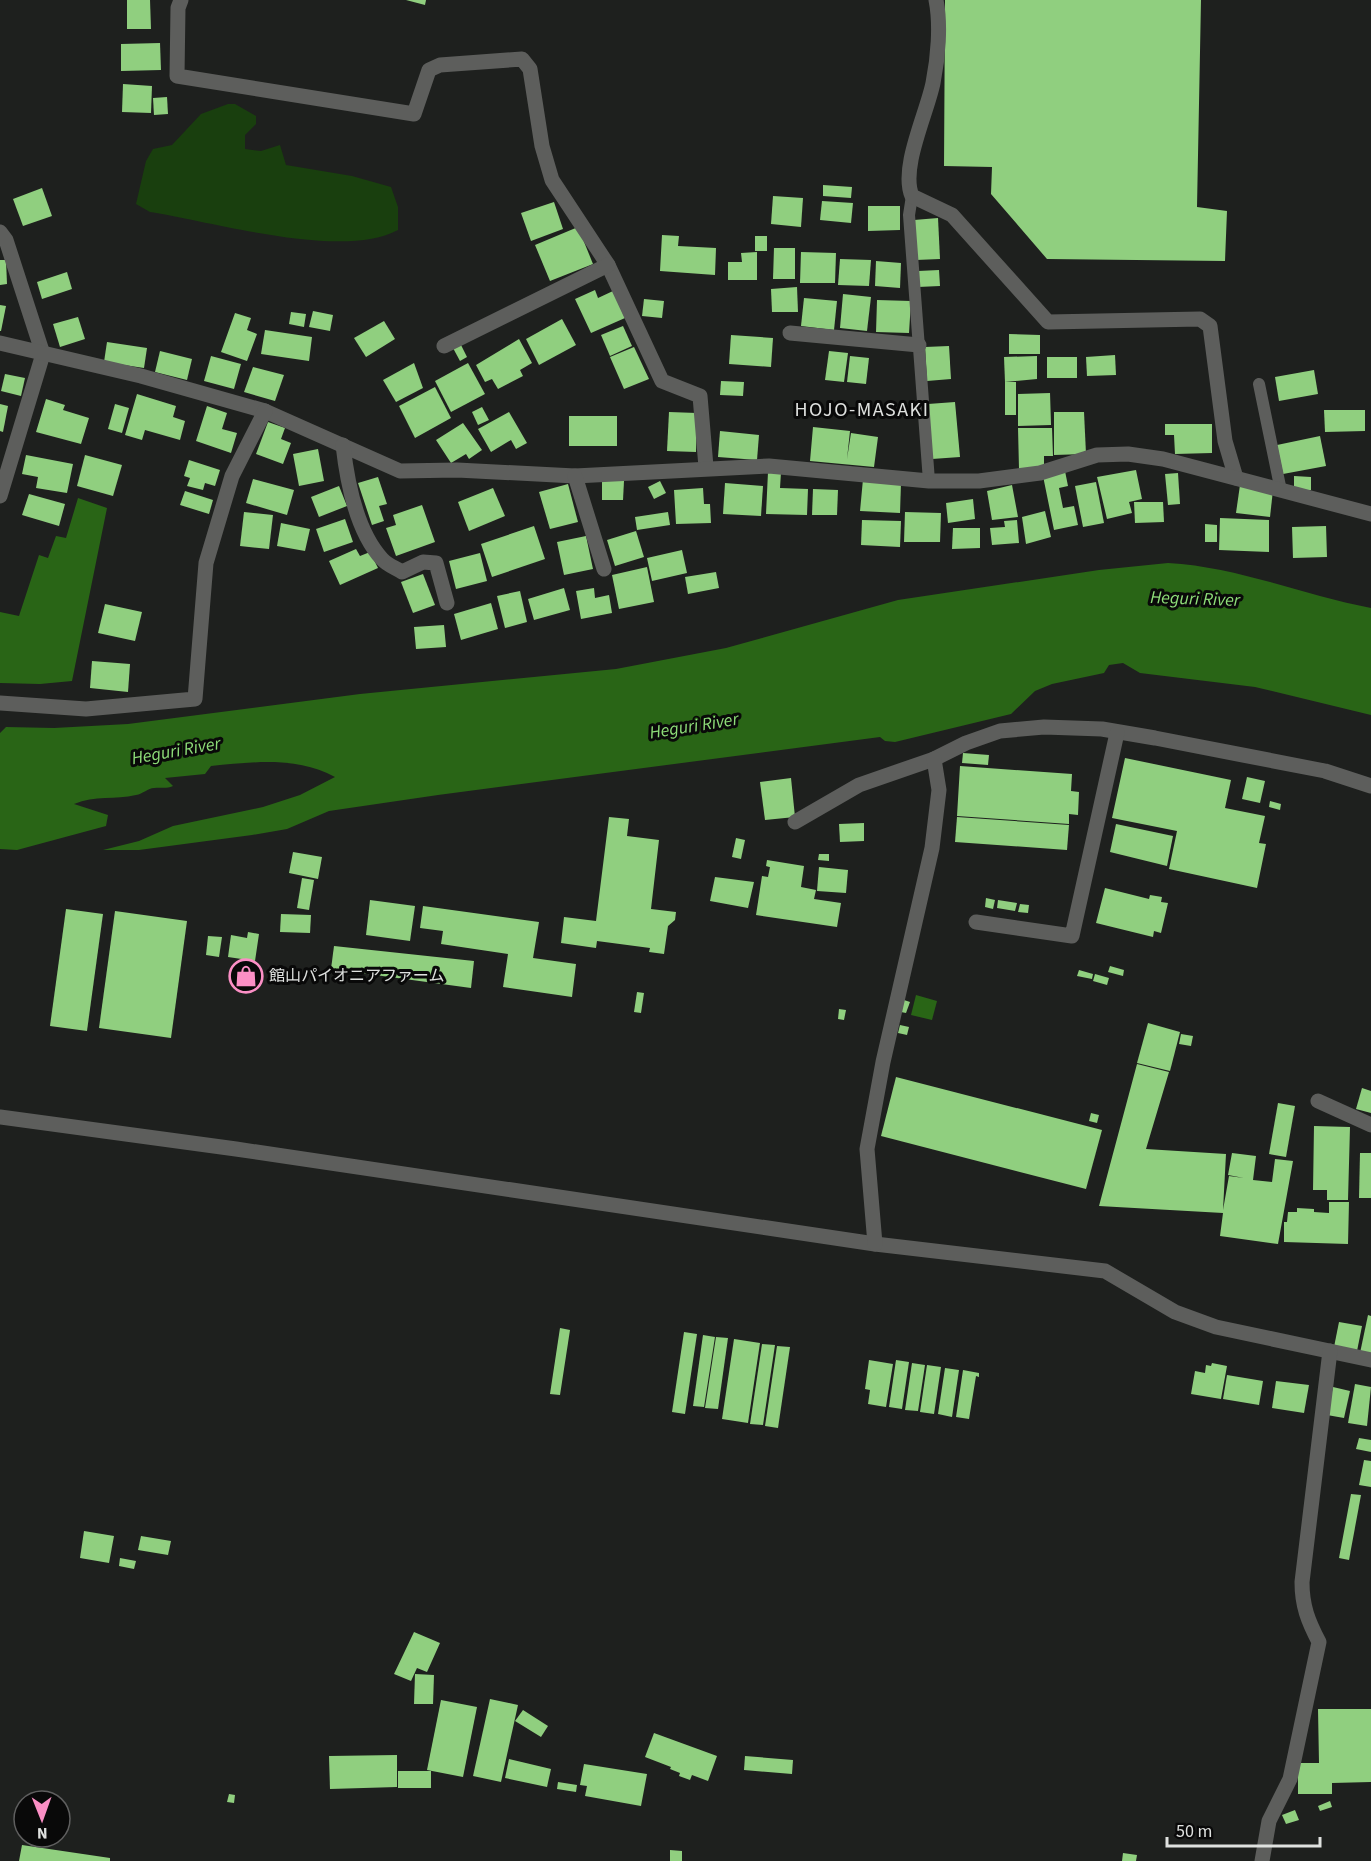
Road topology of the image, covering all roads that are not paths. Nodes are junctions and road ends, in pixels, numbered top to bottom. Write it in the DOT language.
graph roads {
  1 [pos="181,0"];
  2 [pos="936,0"];
  3 [pos="912,196"];
  4 [pos="0,232"];
  5 [pos="608,265"];
  6 [pos="790,333"];
  7 [pos="0,343"];
  8 [pos="919,345"];
  9 [pos="444,346"];
  10 [pos="43,354"];
  11 [pos="1259,384"];
  12 [pos="265,411"];
  13 [pos="343,445"];
  14 [pos="6,448"];
  15 [pos="706,467"];
  16 [pos="574,476"];
  17 [pos="1236,478"];
  18 [pos="929,481"];
  19 [pos="1281,491"];
  20 [pos="0,496"];
  21 [pos="1371,514"];
  22 [pos="604,569"];
  23 [pos="447,603"];
  24 [pos="0,703"];
  25 [pos="1117,733"];
  26 [pos="934,759"];
  27 [pos="1371,786"];
  28 [pos="795,822"];
  29 [pos="976,922"];
  30 [pos="1317,1101"];
  31 [pos="0,1117"];
  32 [pos="1371,1125"];
  33 [pos="875,1244"];
  34 [pos="1330,1351"];
  35 [pos="1371,1360"];
  36 [pos="1262,1861"];
  1 -- 5 [label="street"];
  2 -- 3 [label="street"];
  3 -- 8 [label="lane"];
  3 -- 17 [label="street"];
  4 -- 10 [label="street"];
  5 -- 9 [label="street"];
  5 -- 15 [label="street"];
  6 -- 8 [label="street"];
  7 -- 10 [label="street"];
  8 -- 18 [label="lane"];
  10 -- 12 [label="street"];
  10 -- 14 [label="street"];
  11 -- 19 [label="lane"];
  12 -- 13 [label="street"];
  12 -- 24 [label="street"];
  13 -- 16 [label="street"];
  13 -- 23 [label="street"];
  14 -- 20 [label="street"];
  15 -- 16 [label="street"];
  15 -- 18 [label="street"];
  16 -- 22 [label="street"];
  17 -- 18 [label="street"];
  17 -- 19 [label="street"];
  19 -- 21 [label="street"];
  25 -- 26 [label="street"];
  25 -- 27 [label="street"];
  25 -- 29 [label="street"];
  26 -- 28 [label="street"];
  26 -- 33 [label="street"];
  30 -- 32 [label="street"];
  31 -- 33 [label="street"];
  33 -- 34 [label="street"];
  34 -- 35 [label="street"];
  34 -- 36 [label="street"];
}
